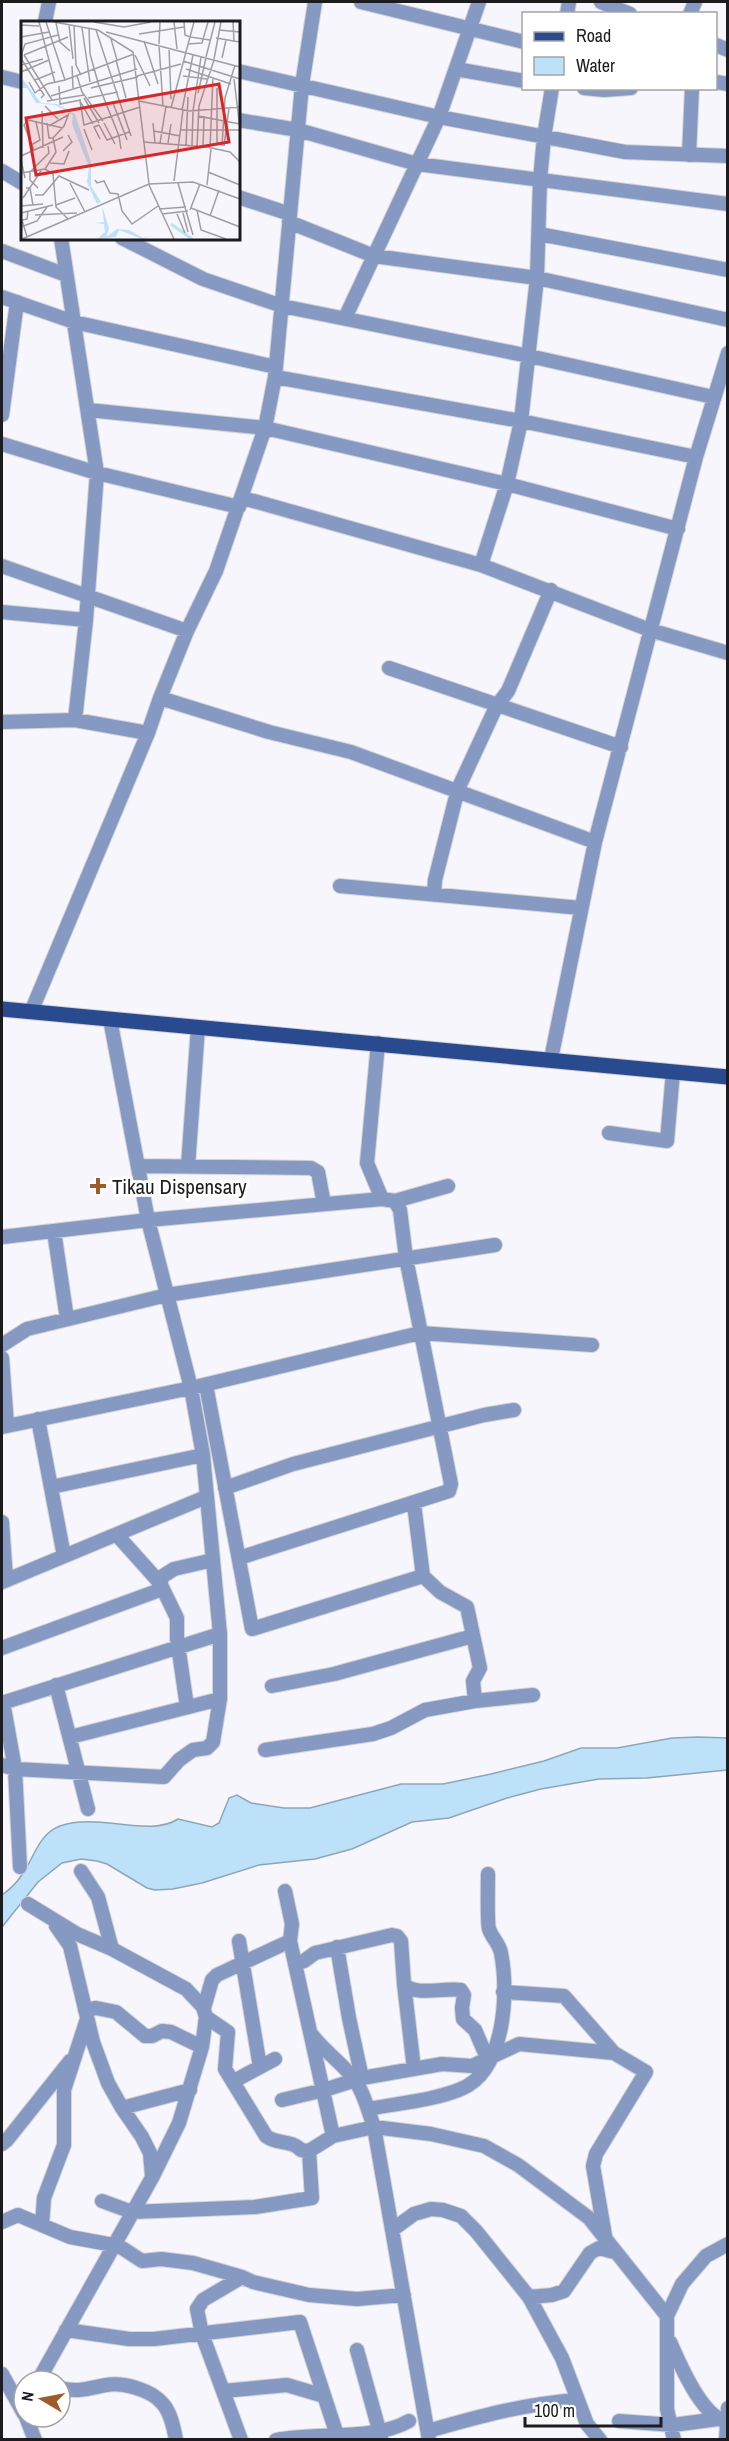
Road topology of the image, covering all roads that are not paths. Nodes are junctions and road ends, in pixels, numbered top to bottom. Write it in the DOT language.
graph roads {
  1 [pos="49,2"];
  2 [pos="315,2"];
  3 [pos="361,2"];
  4 [pos="480,2"];
  5 [pos="601,2"];
  6 [pos="616,5"];
  7 [pos="45,21"];
  8 [pos="470,28"];
  9 [pos="522,41"];
  10 [pos="456,69"];
  11 [pos="240,71"];
  12 [pos="2,77"];
  13 [pos="522,81"];
  14 [pos="21,82"];
  15 [pos="302,85"];
  16 [pos="552,90"];
  17 [pos="692,90"];
  18 [pos="439,117"];
  19 [pos="240,120"];
  20 [pos="298,130"];
  21 [pos="544,137"];
  22 [pos="689,155"];
  23 [pos="728,156"];
  24 [pos="417,164"];
  25 [pos="2,171"];
  26 [pos="21,180"];
  27 [pos="540,180"];
  28 [pos="240,198"];
  29 [pos="728,204"];
  30 [pos="290,218"];
  31 [pos="539,234"];
  32 [pos="61,240"];
  33 [pos="126,240"];
  34 [pos="2,251"];
  35 [pos="374,256"];
  36 [pos="728,270"];
  37 [pos="66,275"];
  38 [pos="537,279"];
  39 [pos="2,297"];
  40 [pos="17,302"];
  41 [pos="282,306"];
  42 [pos="345,318"];
  43 [pos="728,320"];
  44 [pos="74,322"];
  45 [pos="728,352"];
  46 [pos="529,356"];
  47 [pos="276,372"];
  48 [pos="713,397"];
  49 [pos="88,410"];
  50 [pos="2,415"];
  51 [pos="521,421"];
  52 [pos="265,428"];
  53 [pos="2,444"];
  54 [pos="696,457"];
  55 [pos="97,473"];
  56 [pos="507,484"];
  57 [pos="241,503"];
  58 [pos="678,529"];
  59 [pos="481,565"];
  60 [pos="2,566"];
  61 [pos="551,590"];
  62 [pos="87,596"];
  63 [pos="2,612"];
  64 [pos="86,620"];
  65 [pos="650,630"];
  66 [pos="187,631"];
  67 [pos="728,653"];
  68 [pos="389,668"];
  69 [pos="160,698"];
  70 [pos="496,707"];
  71 [pos="75,720"];
  72 [pos="2,722"];
  73 [pos="148,733"];
  74 [pos="621,747"];
  75 [pos="458,789"];
  76 [pos="595,842"];
  77 [pos="340,886"];
  78 [pos="434,894"];
  79 [pos="581,908"];
  80 [pos="2,1009"];
  81 [pos="31,1012"];
  82 [pos="110,1019"];
  83 [pos="198,1027"];
  84 [pos="378,1043"];
  85 [pos="551,1059"];
  86 [pos="674,1072"];
  87 [pos="728,1077"];
  88 [pos="609,1133"];
  89 [pos="138,1166"];
  90 [pos="188,1166"];
  91 [pos="448,1186"];
  92 [pos="389,1200"];
  93 [pos="324,1204"];
  94 [pos="148,1220"];
  95 [pos="54,1231"];
  96 [pos="2,1237"];
  97 [pos="495,1245"];
  98 [pos="406,1258"];
  99 [pos="167,1295"];
  100 [pos="67,1319"];
  101 [pos="420,1333"];
  102 [pos="2,1345"];
  103 [pos="592,1345"];
  104 [pos="2,1358"];
  105 [pos="206,1385"];
  106 [pos="191,1388"];
  107 [pos="513,1410"];
  108 [pos="38,1419"];
  109 [pos="4,1426"];
  110 [pos="439,1426"];
  111 [pos="203,1455"];
  112 [pos="51,1487"];
  113 [pos="225,1488"];
  114 [pos="206,1497"];
  115 [pos="414,1504"];
  116 [pos="2,1522"];
  117 [pos="117,1535"];
  118 [pos="64,1556"];
  119 [pos="239,1558"];
  120 [pos="213,1560"];
  121 [pos="423,1576"];
  122 [pos="4,1581"];
  123 [pos="160,1583"];
  124 [pos="220,1634"];
  125 [pos="473,1636"];
  126 [pos="179,1647"];
  127 [pos="2,1648"];
  128 [pos="56,1685"];
  129 [pos="272,1686"];
  130 [pos="533,1695"];
  131 [pos="220,1699"];
  132 [pos="475,1701"];
  133 [pos="2,1703"];
  134 [pos="187,1707"];
  135 [pos="70,1737"];
  136 [pos="265,1750"];
  137 [pos="2,1765"];
  138 [pos="15,1769"];
  139 [pos="80,1771"];
  140 [pos="88,1809"];
  141 [pos="20,1867"];
  142 [pos="81,1871"];
  143 [pos="488,1874"];
  144 [pos="285,1891"];
  145 [pos="28,1904"];
  146 [pos="48,1917"];
  147 [pos="239,1941"];
  148 [pos="290,1941"];
  149 [pos="338,1947"];
  150 [pos="112,1949"];
  151 [pos="242,1964"];
  152 [pos="295,1964"];
  153 [pos="404,1984"];
  154 [pos="503,1992"];
  155 [pos="205,2013"];
  156 [pos="86,2014"];
  157 [pos="312,2035"];
  158 [pos="202,2047"];
  159 [pos="77,2052"];
  160 [pos="614,2053"];
  161 [pos="275,2059"];
  162 [pos="489,2060"];
  163 [pos="260,2067"];
  164 [pos="414,2069"];
  165 [pos="358,2078"];
  166 [pos="234,2081"];
  167 [pos="190,2090"];
  168 [pos="324,2090"];
  169 [pos="282,2100"];
  170 [pos="122,2109"];
  171 [pos="368,2109"];
  172 [pos="374,2127"];
  173 [pos="333,2136"];
  174 [pos="2,2144"];
  175 [pos="309,2151"];
  176 [pos="153,2176"];
  177 [pos="102,2201"];
  178 [pos="132,2212"];
  179 [pos="2,2222"];
  180 [pos="42,2225"];
  181 [pos="392,2230"];
  182 [pos="606,2241"];
  183 [pos="728,2244"];
  184 [pos="113,2246"];
  185 [pos="614,2252"];
  186 [pos="242,2277"];
  187 [pos="404,2295"];
  188 [pos="529,2297"];
  189 [pos="667,2316"];
  190 [pos="66,2330"];
  191 [pos="202,2334"];
  192 [pos="668,2337"];
  193 [pos="357,2350"];
  194 [pos="47,2369"];
  195 [pos="2,2376"];
  196 [pos="72,2391"];
  197 [pos="223,2391"];
  198 [pos="12,2394"];
  199 [pos="324,2396"];
  200 [pos="578,2400"];
  201 [pos="423,2402"];
  202 [pos="725,2418"];
  203 [pos="409,2421"];
  204 [pos="619,2421"];
  205 [pos="673,2432"];
  206 [pos="337,2435"];
  207 [pos="380,2435"];
  208 [pos="429,2435"];
  209 [pos="176,2439"];
  210 [pos="241,2439"];
  211 [pos="276,2439"];
  212 [pos="392,2439"];
  213 [pos="600,2439"];
  214 [pos="726,2439"];
  1 -- 7 [label="street"];
  2 -- 15 [label="street"];
  3 -- 8 [label="street"];
  4 -- 8 [label="street"];
  5 -- 6 [label="street"];
  8 -- 9 [label="street"];
  8 -- 10 [label="street"];
  10 -- 13 [label="street"];
  10 -- 18 [label="street"];
  11 -- 15 [label="street"];
  12 -- 14 [label="street"];
  15 -- 18 [label="street"];
  15 -- 20 [label="street"];
  16 -- 21 [label="street"];
  17 -- 22 [label="street"];
  18 -- 21 [label="street"];
  18 -- 24 [label="street"];
  19 -- 20 [label="street"];
  20 -- 24 [label="street"];
  20 -- 30 [label="street"];
  21 -- 22 [label="street"];
  21 -- 27 [label="street"];
  22 -- 23 [label="street"];
  24 -- 27 [label="street"];
  24 -- 35 [label="street"];
  25 -- 26 [label="street"];
  27 -- 29 [label="street"];
  27 -- 31 [label="street"];
  28 -- 30 [label="street"];
  30 -- 35 [label="street"];
  30 -- 41 [label="street"];
  31 -- 36 [label="street"];
  31 -- 38 [label="street"];
  32 -- 37 [label="street"];
  33 -- 41 [label="street"];
  34 -- 37 [label="street"];
  35 -- 38 [label="street"];
  35 -- 42 [label="street"];
  37 -- 44 [label="street"];
  38 -- 43 [label="street"];
  38 -- 46 [label="street"];
  39 -- 40 [label="street"];
  40 -- 44 [label="street"];
  40 -- 50 [label="street"];
  41 -- 42 [label="street"];
  41 -- 47 [label="street"];
  42 -- 46 [label="street"];
  44 -- 47 [label="street"];
  44 -- 49 [label="street"];
  45 -- 48 [label="street"];
  46 -- 48 [label="street"];
  46 -- 51 [label="street"];
  47 -- 51 [label="street"];
  47 -- 52 [label="street"];
  48 -- 54 [label="street"];
  49 -- 52 [label="street"];
  49 -- 55 [label="street"];
  51 -- 54 [label="street"];
  51 -- 56 [label="street"];
  52 -- 56 [label="street"];
  52 -- 57 [label="street"];
  53 -- 55 [label="street"];
  54 -- 58 [label="street"];
  55 -- 57 [label="street"];
  55 -- 62 [label="street"];
  56 -- 58 [label="street"];
  56 -- 59 [label="street"];
  57 -- 59 [label="street"];
  57 -- 66 [label="street"];
  58 -- 65 [label="street"];
  59 -- 61 [label="street"];
  60 -- 62 [label="street"];
  61 -- 65 [label="street"];
  61 -- 70 [label="street"];
  62 -- 64 [label="street"];
  62 -- 66 [label="street"];
  63 -- 64 [label="street"];
  64 -- 71 [label="street"];
  65 -- 67 [label="street"];
  65 -- 74 [label="street"];
  66 -- 69 [label="street"];
  68 -- 70 [label="street"];
  69 -- 73 [label="street"];
  69 -- 75 [label="street"];
  70 -- 74 [label="street"];
  70 -- 75 [label="street"];
  71 -- 72 [label="street"];
  71 -- 73 [label="street"];
  73 -- 81 [label="street"];
  74 -- 76 [label="street"];
  75 -- 76 [label="street"];
  75 -- 78 [label="street"];
  76 -- 79 [label="street"];
  77 -- 78 [label="street"];
  78 -- 79 [label="street"];
  79 -- 85 [label="street"];
  80 -- 81 [label="main road"];
  81 -- 82 [label="main road"];
  82 -- 83 [label="main road"];
  82 -- 89 [label="street"];
  83 -- 84 [label="main road"];
  83 -- 90 [label="street"];
  84 -- 85 [label="main road"];
  84 -- 92 [label="street"];
  85 -- 86 [label="main road"];
  86 -- 87 [label="main road"];
  86 -- 88 [label="street"];
  89 -- 90 [label="street"];
  89 -- 94 [label="street"];
  90 -- 93 [label="street"];
  91 -- 92 [label="street"];
  92 -- 93 [label="street"];
  92 -- 98 [label="street"];
  93 -- 94 [label="street"];
  94 -- 95 [label="street"];
  94 -- 99 [label="street"];
  95 -- 96 [label="street"];
  95 -- 100 [label="street"];
  97 -- 98 [label="street"];
  98 -- 99 [label="street"];
  98 -- 101 [label="street"];
  99 -- 100 [label="street"];
  99 -- 106 [label="street"];
  100 -- 102 [label="street"];
  101 -- 103 [label="street"];
  101 -- 105 [label="street"];
  101 -- 110 [label="street"];
  104 -- 109 [label="street"];
  105 -- 106 [label="street"];
  105 -- 113 [label="street"];
  106 -- 108 [label="street"];
  106 -- 111 [label="street"];
  107 -- 110 [label="street"];
  108 -- 109 [label="street"];
  108 -- 112 [label="street"];
  110 -- 113 [label="street"];
  110 -- 115 [label="street"];
  111 -- 112 [label="street"];
  111 -- 114 [label="street"];
  112 -- 118 [label="street"];
  113 -- 119 [label="street"];
  114 -- 117 [label="street"];
  114 -- 120 [label="street"];
  115 -- 119 [label="street"];
  115 -- 121 [label="street"];
  116 -- 122 [label="street"];
  117 -- 118 [label="street"];
  117 -- 123 [label="street"];
  118 -- 122 [label="street"];
  119 -- 121 [label="street"];
  120 -- 123 [label="street"];
  120 -- 124 [label="street"];
  121 -- 125 [label="street"];
  123 -- 126 [label="street"];
  123 -- 127 [label="street"];
  124 -- 126 [label="street"];
  124 -- 131 [label="street"];
  125 -- 129 [label="street"];
  125 -- 132 [label="street"];
  126 -- 128 [label="street"];
  126 -- 134 [label="street"];
  128 -- 133 [label="street"];
  128 -- 135 [label="street"];
  130 -- 132 [label="street"];
  131 -- 134 [label="street"];
  131 -- 139 [label="street"];
  132 -- 136 [label="street"];
  133 -- 138 [label="street"];
  134 -- 135 [label="street"];
  135 -- 139 [label="street"];
  137 -- 138 [label="street"];
  138 -- 139 [label="street"];
  138 -- 141 [label="street"];
  139 -- 140 [label="street"];
  142 -- 150 [label="street"];
  143 -- 154 [label="street"];
  144 -- 148 [label="street"];
  145 -- 146 [label="street"];
  146 -- 150 [label="street"];
  146 -- 156 [label="street"];
  147 -- 151 [label="street"];
  148 -- 151 [label="street"];
  148 -- 152 [label="street"];
  149 -- 152 [label="street"];
  149 -- 153 [label="street"];
  149 -- 165 [label="street"];
  150 -- 155 [label="street"];
  151 -- 155 [label="street"];
  151 -- 163 [label="street"];
  152 -- 157 [label="street"];
  153 -- 162 [label="street"];
  153 -- 164 [label="street"];
  154 -- 160 [label="street"];
  154 -- 162 [label="street"];
  155 -- 158 [label="street"];
  155 -- 166 [label="street"];
  156 -- 158 [label="street"];
  156 -- 159 [label="street"];
  156 -- 170 [label="street"];
  157 -- 165 [label="street"];
  157 -- 168 [label="street"];
  158 -- 167 [label="street"];
  159 -- 174 [label="street"];
  159 -- 180 [label="street"];
  160 -- 162 [label="street"];
  160 -- 182 [label="street"];
  161 -- 163 [label="street"];
  162 -- 164 [label="street"];
  162 -- 171 [label="street"];
  163 -- 166 [label="street"];
  164 -- 165 [label="street"];
  165 -- 168 [label="street"];
  165 -- 171 [label="street"];
  166 -- 175 [label="street"];
  167 -- 170 [label="street"];
  167 -- 176 [label="street"];
  168 -- 169 [label="street"];
  168 -- 173 [label="street"];
  170 -- 176 [label="street"];
  171 -- 172 [label="street"];
  172 -- 173 [label="street"];
  172 -- 181 [label="street"];
  172 -- 182 [label="street"];
  173 -- 175 [label="street"];
  175 -- 178 [label="street"];
  176 -- 178 [label="street"];
  177 -- 178 [label="street"];
  178 -- 184 [label="street"];
  179 -- 180 [label="street"];
  180 -- 184 [label="street"];
  181 -- 187 [label="street"];
  181 -- 188 [label="street"];
  182 -- 185 [label="street"];
  183 -- 189 [label="street"];
  184 -- 186 [label="street"];
  184 -- 190 [label="street"];
  185 -- 188 [label="street"];
  185 -- 189 [label="street"];
  186 -- 187 [label="street"];
  186 -- 191 [label="street"];
  187 -- 201 [label="street"];
  188 -- 200 [label="street"];
  189 -- 192 [label="street"];
  190 -- 191 [label="street"];
  190 -- 194 [label="street"];
  191 -- 197 [label="street"];
  191 -- 199 [label="street"];
  192 -- 202 [label="street"];
  192 -- 205 [label="street"];
  193 -- 207 [label="street"];
  195 -- 198 [label="street"];
  196 -- 209 [label="street"];
  197 -- 199 [label="street"];
  197 -- 210 [label="street"];
  199 -- 206 [label="street"];
  200 -- 208 [label="street"];
  200 -- 213 [label="street"];
  201 -- 203 [label="street"];
  201 -- 208 [label="street"];
  202 -- 205 [label="street"];
  202 -- 214 [label="street"];
  203 -- 207 [label="street"];
  203 -- 212 [label="street"];
  204 -- 205 [label="street"];
  206 -- 207 [label="street"];
  206 -- 211 [label="street"];
}
